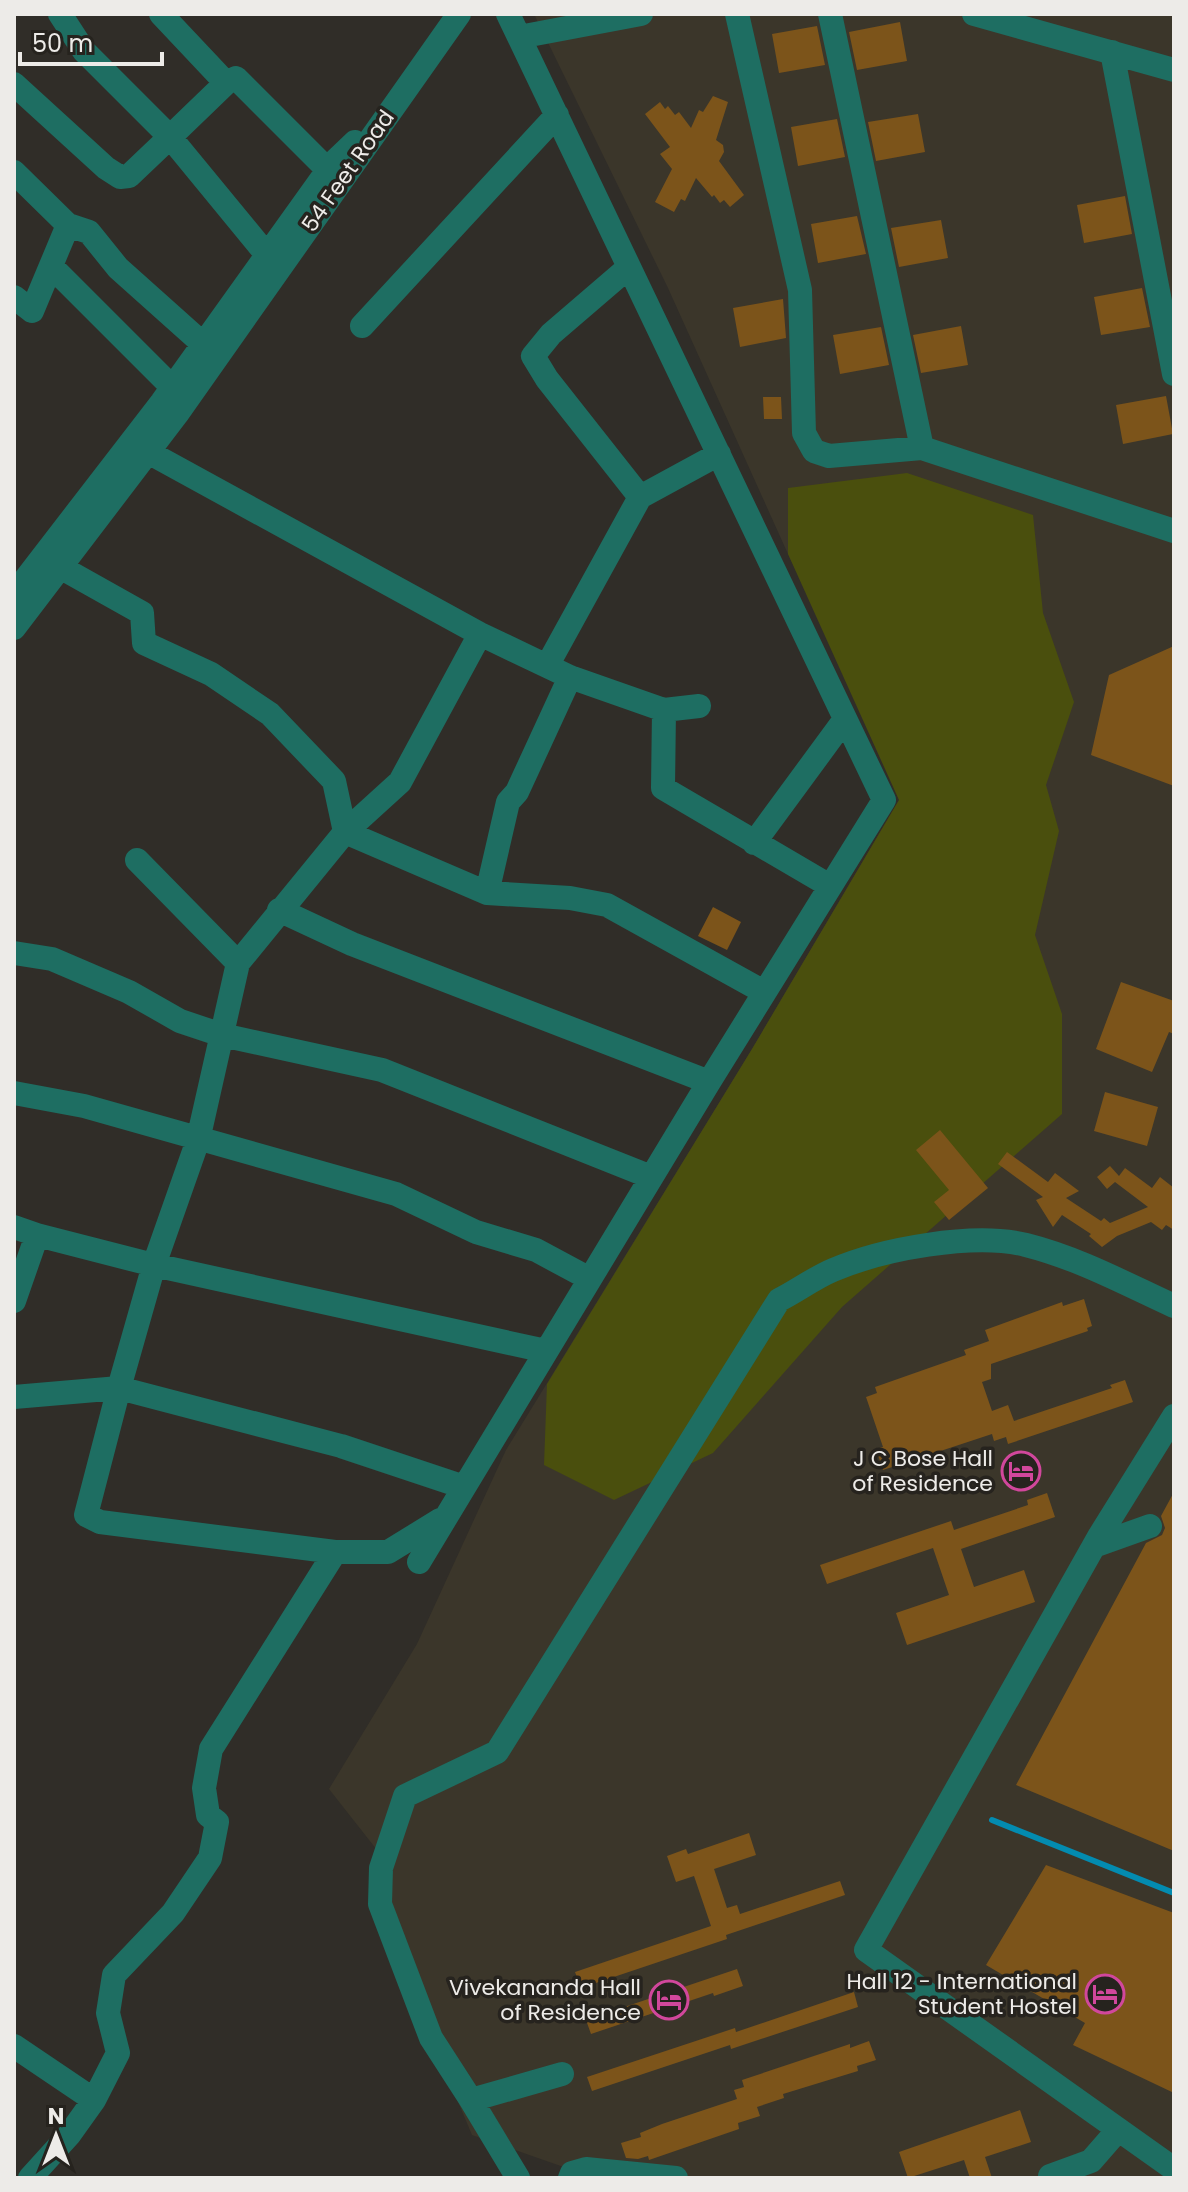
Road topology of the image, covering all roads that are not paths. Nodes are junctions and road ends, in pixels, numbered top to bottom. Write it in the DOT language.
graph roads {
  1 [pos="60,14"];
  2 [pos="161,14"];
  3 [pos="459,14"];
  4 [pos="508,14"];
  5 [pos="641,14"];
  6 [pos="737,14"];
  7 [pos="830,14"];
  8 [pos="974,14"];
  9 [pos="519,37"];
  10 [pos="1112,52"];
  11 [pos="1174,70"];
  12 [pos="226,83"];
  13 [pos="14,84"];
  14 [pos="397,101"];
  15 [pos="557,115"];
  16 [pos="170,137"];
  17 [pos="328,170"];
  18 [pos="14,172"];
  19 [pos="68,225"];
  20 [pos="267,255"];
  21 [pos="51,266"];
  22 [pos="629,267"];
  23 [pos="14,297"];
  24 [pos="362,326"];
  25 [pos="203,344"];
  26 [pos="1174,374"];
  27 [pos="172,387"];
  28 [pos="922,448"];
  29 [pos="148,452"];
  30 [pos="719,454"];
  31 [pos="640,497"];
  32 [pos="1174,531"];
  33 [pos="60,567"];
  34 [pos="14,594"];
  35 [pos="14,628"];
  36 [pos="480,634"];
  37 [pos="547,666"];
  38 [pos="570,677"];
  39 [pos="699,706"];
  40 [pos="664,710"];
  41 [pos="845,719"];
  42 [pos="345,832"];
  43 [pos="754,843"];
  44 [pos="137,860"];
  45 [pos="830,886"];
  46 [pos="487,893"];
  47 [pos="279,910"];
  48 [pos="20,957"];
  49 [pos="238,963"];
  50 [pos="764,992"];
  51 [pos="222,1035"];
  52 [pos="709,1082"];
  53 [pos="14,1093"];
  54 [pos="198,1140"];
  55 [pos="651,1177"];
  56 [pos="25,1231"];
  57 [pos="154,1265"];
  58 [pos="590,1279"];
  59 [pos="14,1301"];
  60 [pos="1174,1306"];
  61 [pos="546,1351"];
  62 [pos="119,1388"];
  63 [pos="14,1397"];
  64 [pos="1174,1416"];
  65 [pos="464,1487"];
  66 [pos="446,1517"];
  67 [pos="1150,1526"];
  68 [pos="1094,1546"];
  69 [pos="335,1552"];
  70 [pos="419,1562"];
  71 [pos="14,2046"];
  72 [pos="562,2074"];
  73 [pos="94,2100"];
  74 [pos="471,2100"];
  75 [pos="1118,2130"];
  76 [pos="1174,2169"];
  77 [pos="1050,2176"];
  78 [pos="30,2178"];
  79 [pos="518,2178"];
  80 [pos="570,2178"];
  81 [pos="676,2178"];
  1 -- 16 [label="street"];
  2 -- 12 [label="street"];
  3 -- 14 [label="street"];
  4 -- 9 [label="street"];
  5 -- 9 [label="street"];
  6 -- 28 [label="street"];
  7 -- 28 [label="street"];
  8 -- 10 [label="street"];
  9 -- 15 [label="street"];
  10 -- 11 [label="street"];
  10 -- 26 [label="street"];
  12 -- 16 [label="street"];
  12 -- 17 [label="street"];
  13 -- 16 [label="street"];
  14 -- 17 [label="street, 54 Feet Road"];
  14 -- 29 [label="street, 54 Feet Road"];
  15 -- 22 [label="street"];
  15 -- 24 [label="street"];
  16 -- 20 [label="street"];
  17 -- 20 [label="street, 54 Feet Road"];
  18 -- 19 [label="street"];
  19 -- 21 [label="street"];
  19 -- 25 [label="street"];
  20 -- 25 [label="street, 54 Feet Road"];
  21 -- 23 [label="street"];
  21 -- 27 [label="street"];
  22 -- 30 [label="street"];
  22 -- 31 [label="street"];
  25 -- 27 [label="street, 54 Feet Road"];
  27 -- 34 [label="street, 54 Feet Road"];
  28 -- 32 [label="street"];
  29 -- 33 [label="street, 54 Feet Road"];
  29 -- 36 [label="street"];
  30 -- 31 [label="street"];
  30 -- 41 [label="street"];
  31 -- 37 [label="street"];
  33 -- 35 [label="street, 54 Feet Road"];
  33 -- 42 [label="street"];
  36 -- 37 [label="street"];
  36 -- 42 [label="street"];
  37 -- 38 [label="street"];
  38 -- 40 [label="street"];
  38 -- 46 [label="street"];
  39 -- 40 [label="street"];
  40 -- 43 [label="street"];
  41 -- 43 [label="street"];
  41 -- 45 [label="street"];
  42 -- 46 [label="street"];
  42 -- 47 [label="street"];
  43 -- 45 [label="street"];
  44 -- 49 [label="street"];
  45 -- 50 [label="street"];
  46 -- 50 [label="street"];
  47 -- 49 [label="street"];
  47 -- 52 [label="street"];
  48 -- 51 [label="street"];
  49 -- 51 [label="street"];
  50 -- 52 [label="street"];
  51 -- 54 [label="street"];
  51 -- 55 [label="street"];
  52 -- 55 [label="street"];
  53 -- 54 [label="street"];
  54 -- 57 [label="street"];
  54 -- 58 [label="street"];
  55 -- 58 [label="street"];
  56 -- 57 [label="street"];
  56 -- 59 [label="street"];
  57 -- 61 [label="street"];
  57 -- 62 [label="street"];
  58 -- 61 [label="street"];
  60 -- 74 [label="street"];
  61 -- 65 [label="street"];
  62 -- 63 [label="street"];
  62 -- 65 [label="street"];
  62 -- 69 [label="street"];
  64 -- 68 [label="street"];
  65 -- 66 [label="street"];
  66 -- 69 [label="street"];
  66 -- 70 [label="street"];
  67 -- 68 [label="street"];
  68 -- 75 [label="street"];
  69 -- 73 [label="street"];
  71 -- 73 [label="street"];
  72 -- 74 [label="street"];
  73 -- 78 [label="street"];
  74 -- 79 [label="street"];
  75 -- 76 [label="street"];
  75 -- 77 [label="street"];
  80 -- 81 [label="street"];
}
